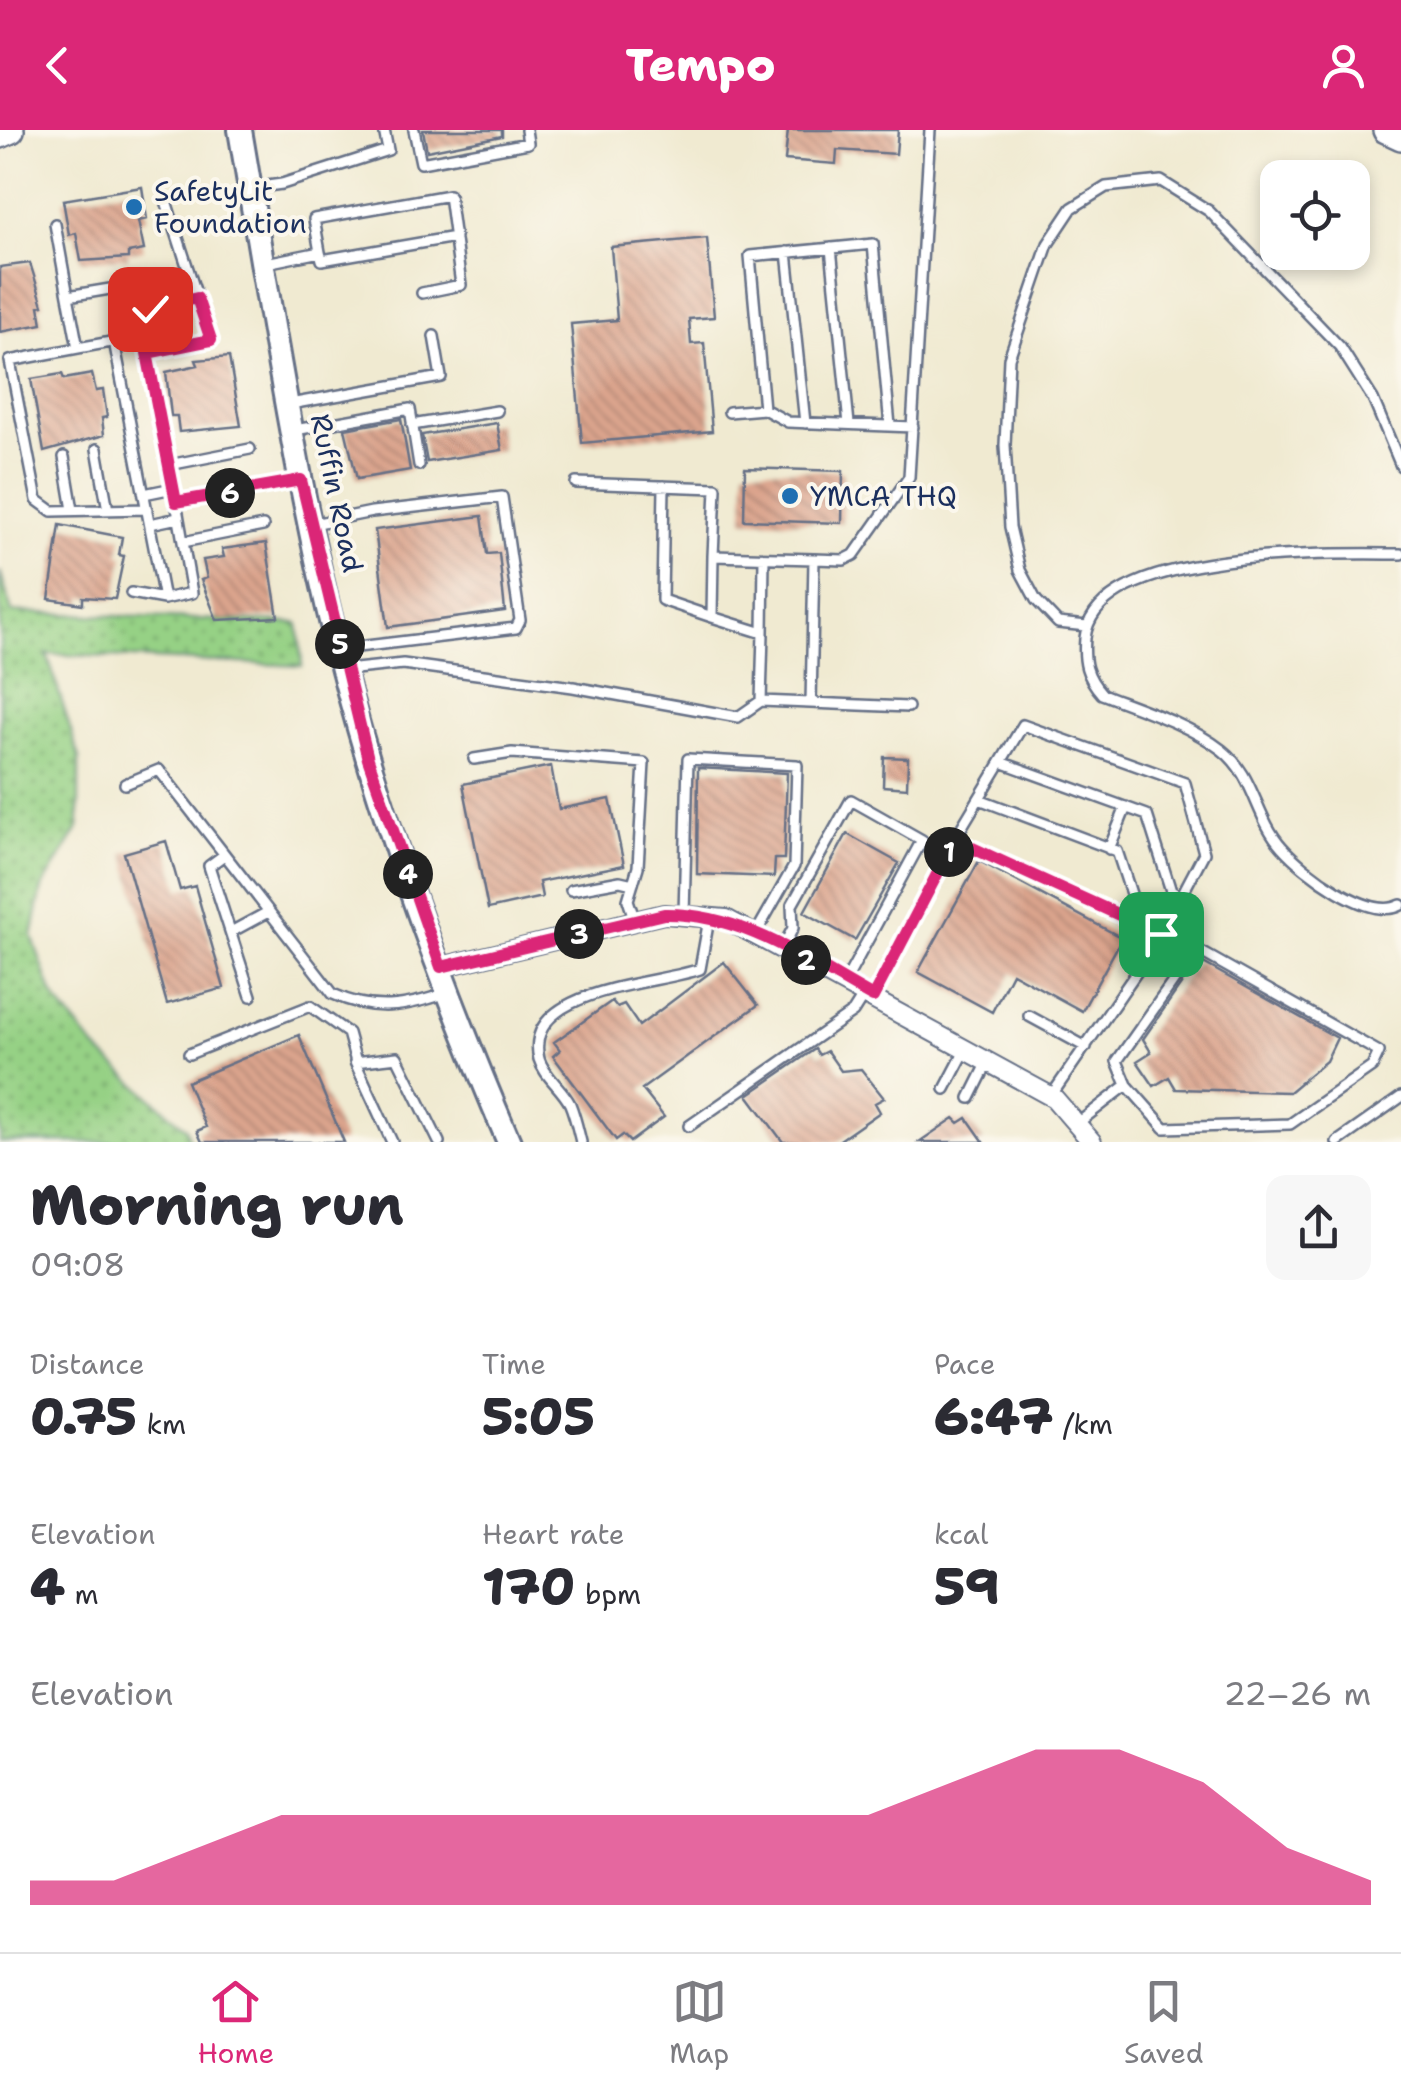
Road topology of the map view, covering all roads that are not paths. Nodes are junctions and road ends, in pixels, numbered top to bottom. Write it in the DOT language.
graph roads {
  1 [pos="11,130"];
  2 [pos="240,130"];
  3 [pos="384,130"];
  4 [pos="414,130"];
  5 [pos="526,130"];
  6 [pos="930,130"];
  7 [pos="1386,130"];
  8 [pos="0,135"];
  9 [pos="1401,137"];
  10 [pos="250,189"];
  11 [pos="167,204"];
  12 [pos="55,224"];
  13 [pos="455,237"];
  14 [pos="831,248"];
  15 [pos="320,252"];
  16 [pos="787,252"];
  17 [pos="263,264"];
  18 [pos="178,276"];
  19 [pos="134,285"];
  20 [pos="422,292"];
  21 [pos="68,296"];
  22 [pos="197,298"];
  23 [pos="150,309"];
  24 [pos="144,336"];
  25 [pos="434,336"];
  26 [pos="114,341"];
  27 [pos="78,348"];
  28 [pos="147,353"];
  29 [pos="5,362"];
  30 [pos="288,404"];
  31 [pos="764,409"];
  32 [pos="497,410"];
  33 [pos="729,412"];
  34 [pos="804,423"];
  35 [pos="849,424"];
  36 [pos="412,425"];
  37 [pos="890,426"];
  38 [pos="913,427"];
  39 [pos="292,430"];
  40 [pos="250,448"];
  41 [pos="97,449"];
  42 [pos="64,457"];
  43 [pos="418,465"];
  44 [pos="168,466"];
  45 [pos="1401,466"];
  46 [pos="301,480"];
  47 [pos="576,483"];
  48 [pos="664,486"];
  49 [pos="173,488"];
  50 [pos="144,494"];
  51 [pos="176,502"];
  52 [pos="147,509"];
  53 [pos="73,510"];
  54 [pos="108,510"];
  55 [pos="178,518"];
  56 [pos="150,524"];
  57 [pos="311,524"];
  58 [pos="264,526"];
  59 [pos="182,542"];
  60 [pos="1401,554"];
  61 [pos="714,556"];
  62 [pos="764,558"];
  63 [pos="814,559"];
  64 [pos="131,593"];
  65 [pos="164,599"];
  66 [pos="712,617"];
  67 [pos="1086,626"];
  68 [pos="763,633"];
  69 [pos="344,659"];
  70 [pos="761,701"];
  71 [pos="811,702"];
  72 [pos="908,706"];
  73 [pos="474,759"];
  74 [pos="1001,762"];
  75 [pos="124,784"];
  76 [pos="979,800"];
  77 [pos="1126,808"];
  78 [pos="955,840"];
  79 [pos="1110,849"];
  80 [pos="224,855"];
  81 [pos="633,884"];
  82 [pos="571,890"];
  83 [pos="1180,896"];
  84 [pos="1401,905"];
  85 [pos="268,912"];
  86 [pos="684,914"];
  87 [pos="710,916"];
  88 [pos="1126,918"];
  89 [pos="635,921"];
  90 [pos="231,932"];
  91 [pos="756,932"];
  92 [pos="1161,934"];
  93 [pos="782,947"];
  94 [pos="441,967"];
  95 [pos="844,982"];
  96 [pos="450,992"];
  97 [pos="869,995"];
  98 [pos="252,996"];
  99 [pos="1029,1016"];
  100 [pos="1086,1047"];
  101 [pos="966,1049"];
  102 [pos="189,1054"];
  103 [pos="356,1062"];
  104 [pos="988,1062"];
  105 [pos="1127,1085"];
  106 [pos="945,1089"];
  107 [pos="1051,1096"];
  108 [pos="1401,1097"];
  109 [pos="970,1098"];
  110 [pos="1078,1123"];
  111 [pos="689,1126"];
  112 [pos="392,1142"];
  113 [pos="439,1142"];
  114 [pos="509,1142"];
  115 [pos="582,1142"];
  116 [pos="1092,1142"];
  117 [pos="1336,1142"];
  1 -- 8 [label="main road"];
  2 -- 10 [label="main road, Ruffin Road"];
  3 -- 10 [label="lane"];
  4 -- 5 [label="lane"];
  6 -- 38 [label="lane"];
  7 -- 9 [label="main road"];
  10 -- 17 [label="main road, Ruffin Road"];
  11 -- 22 [label="lane"];
  12 -- 21 [label="lane"];
  13 -- 15 [label="lane"];
  13 -- 15 [label="lane"];
  13 -- 20 [label="lane"];
  14 -- 16 [label="lane"];
  14 -- 35 [label="lane"];
  14 -- 37 [label="lane"];
  15 -- 17 [label="lane"];
  16 -- 31 [label="lane"];
  16 -- 34 [label="lane"];
  17 -- 30 [label="main road, Ruffin Road"];
  18 -- 19 [label="lane"];
  19 -- 21 [label="lane"];
  19 -- 24 [label="lane"];
  21 -- 27 [label="lane"];
  22 -- 23 [label="lane"];
  22 -- 28 [label="lane"];
  24 -- 26 [label="lane"];
  24 -- 28 [label="lane"];
  25 -- 30 [label="lane"];
  26 -- 27 [label="lane"];
  26 -- 50 [label="lane"];
  27 -- 29 [label="lane"];
  28 -- 44 [label="lane"];
  29 -- 53 [label="lane"];
  30 -- 39 [label="main road, Ruffin Road"];
  31 -- 33 [label="lane"];
  31 -- 34 [label="lane"];
  32 -- 36 [label="lane"];
  34 -- 35 [label="lane"];
  35 -- 37 [label="lane"];
  36 -- 39 [label="lane"];
  36 -- 43 [label="lane"];
  37 -- 38 [label="lane"];
  38 -- 63 [label="lane"];
  39 -- 46 [label="main road, Ruffin Road"];
  40 -- 44 [label="lane"];
  41 -- 54 [label="lane"];
  42 -- 53 [label="lane"];
  44 -- 49 [label="lane"];
  45 -- 67 [label="lane"];
  46 -- 51 [label="lane"];
  46 -- 57 [label="main road, Ruffin Road"];
  47 -- 48 [label="lane"];
  48 -- 61 [label="lane"];
  48 -- 66 [label="lane"];
  49 -- 50 [label="lane"];
  49 -- 51 [label="lane"];
  50 -- 52 [label="lane"];
  51 -- 55 [label="lane"];
  52 -- 54 [label="lane"];
  52 -- 56 [label="lane"];
  53 -- 54 [label="lane"];
  55 -- 56 [label="lane"];
  55 -- 59 [label="lane"];
  56 -- 65 [label="lane"];
  57 -- 69 [label="main road, Ruffin Road"];
  57 -- 69 [label="lane"];
  58 -- 59 [label="lane"];
  59 -- 65 [label="lane"];
  60 -- 67 [label="lane"];
  61 -- 62 [label="lane"];
  61 -- 66 [label="lane"];
  62 -- 63 [label="lane"];
  62 -- 68 [label="lane"];
  63 -- 71 [label="lane"];
  64 -- 65 [label="lane"];
  66 -- 68 [label="lane"];
  67 -- 84 [label="lane"];
  68 -- 70 [label="lane"];
  69 -- 70 [label="lane"];
  69 -- 94 [label="main road, Ruffin Road"];
  70 -- 71 [label="lane"];
  71 -- 72 [label="lane"];
  73 -- 81 [label="lane"];
  74 -- 76 [label="lane"];
  74 -- 77 [label="lane"];
  74 -- 83 [label="lane"];
  75 -- 80 [label="lane"];
  76 -- 78 [label="lane"];
  76 -- 79 [label="lane"];
  77 -- 79 [label="lane"];
  77 -- 83 [label="lane"];
  78 -- 88 [label="lane"];
  78 -- 97 [label="lane"];
  79 -- 88 [label="lane"];
  80 -- 85 [label="lane"];
  80 -- 90 [label="lane"];
  81 -- 82 [label="lane"];
  81 -- 89 [label="lane"];
  83 -- 92 [label="lane"];
  85 -- 90 [label="lane"];
  85 -- 96 [label="lane"];
  86 -- 87 [label="street"];
  86 -- 89 [label="street"];
  86 -- 91 [label="lane"];
  87 -- 91 [label="street"];
  87 -- 115 [label="lane"];
  88 -- 92 [label="lane"];
  89 -- 94 [label="street"];
  90 -- 98 [label="lane"];
  91 -- 93 [label="street"];
  92 -- 100 [label="lane"];
  93 -- 95 [label="street"];
  93 -- 95 [label="lane"];
  94 -- 96 [label="main road, Ruffin Road"];
  95 -- 97 [label="street"];
  96 -- 114 [label="main road, Ruffin Road"];
  97 -- 101 [label="street"];
  97 -- 111 [label="lane"];
  99 -- 100 [label="lane"];
  100 -- 107 [label="lane"];
  101 -- 104 [label="street"];
  101 -- 106 [label="lane"];
  102 -- 103 [label="lane"];
  103 -- 112 [label="lane"];
  103 -- 113 [label="lane"];
  104 -- 107 [label="street"];
  104 -- 109 [label="lane"];
  105 -- 105 [label="lane"];
  105 -- 110 [label="lane"];
  107 -- 110 [label="street"];
  108 -- 117 [label="lane"];
  110 -- 116 [label="street"];
}
